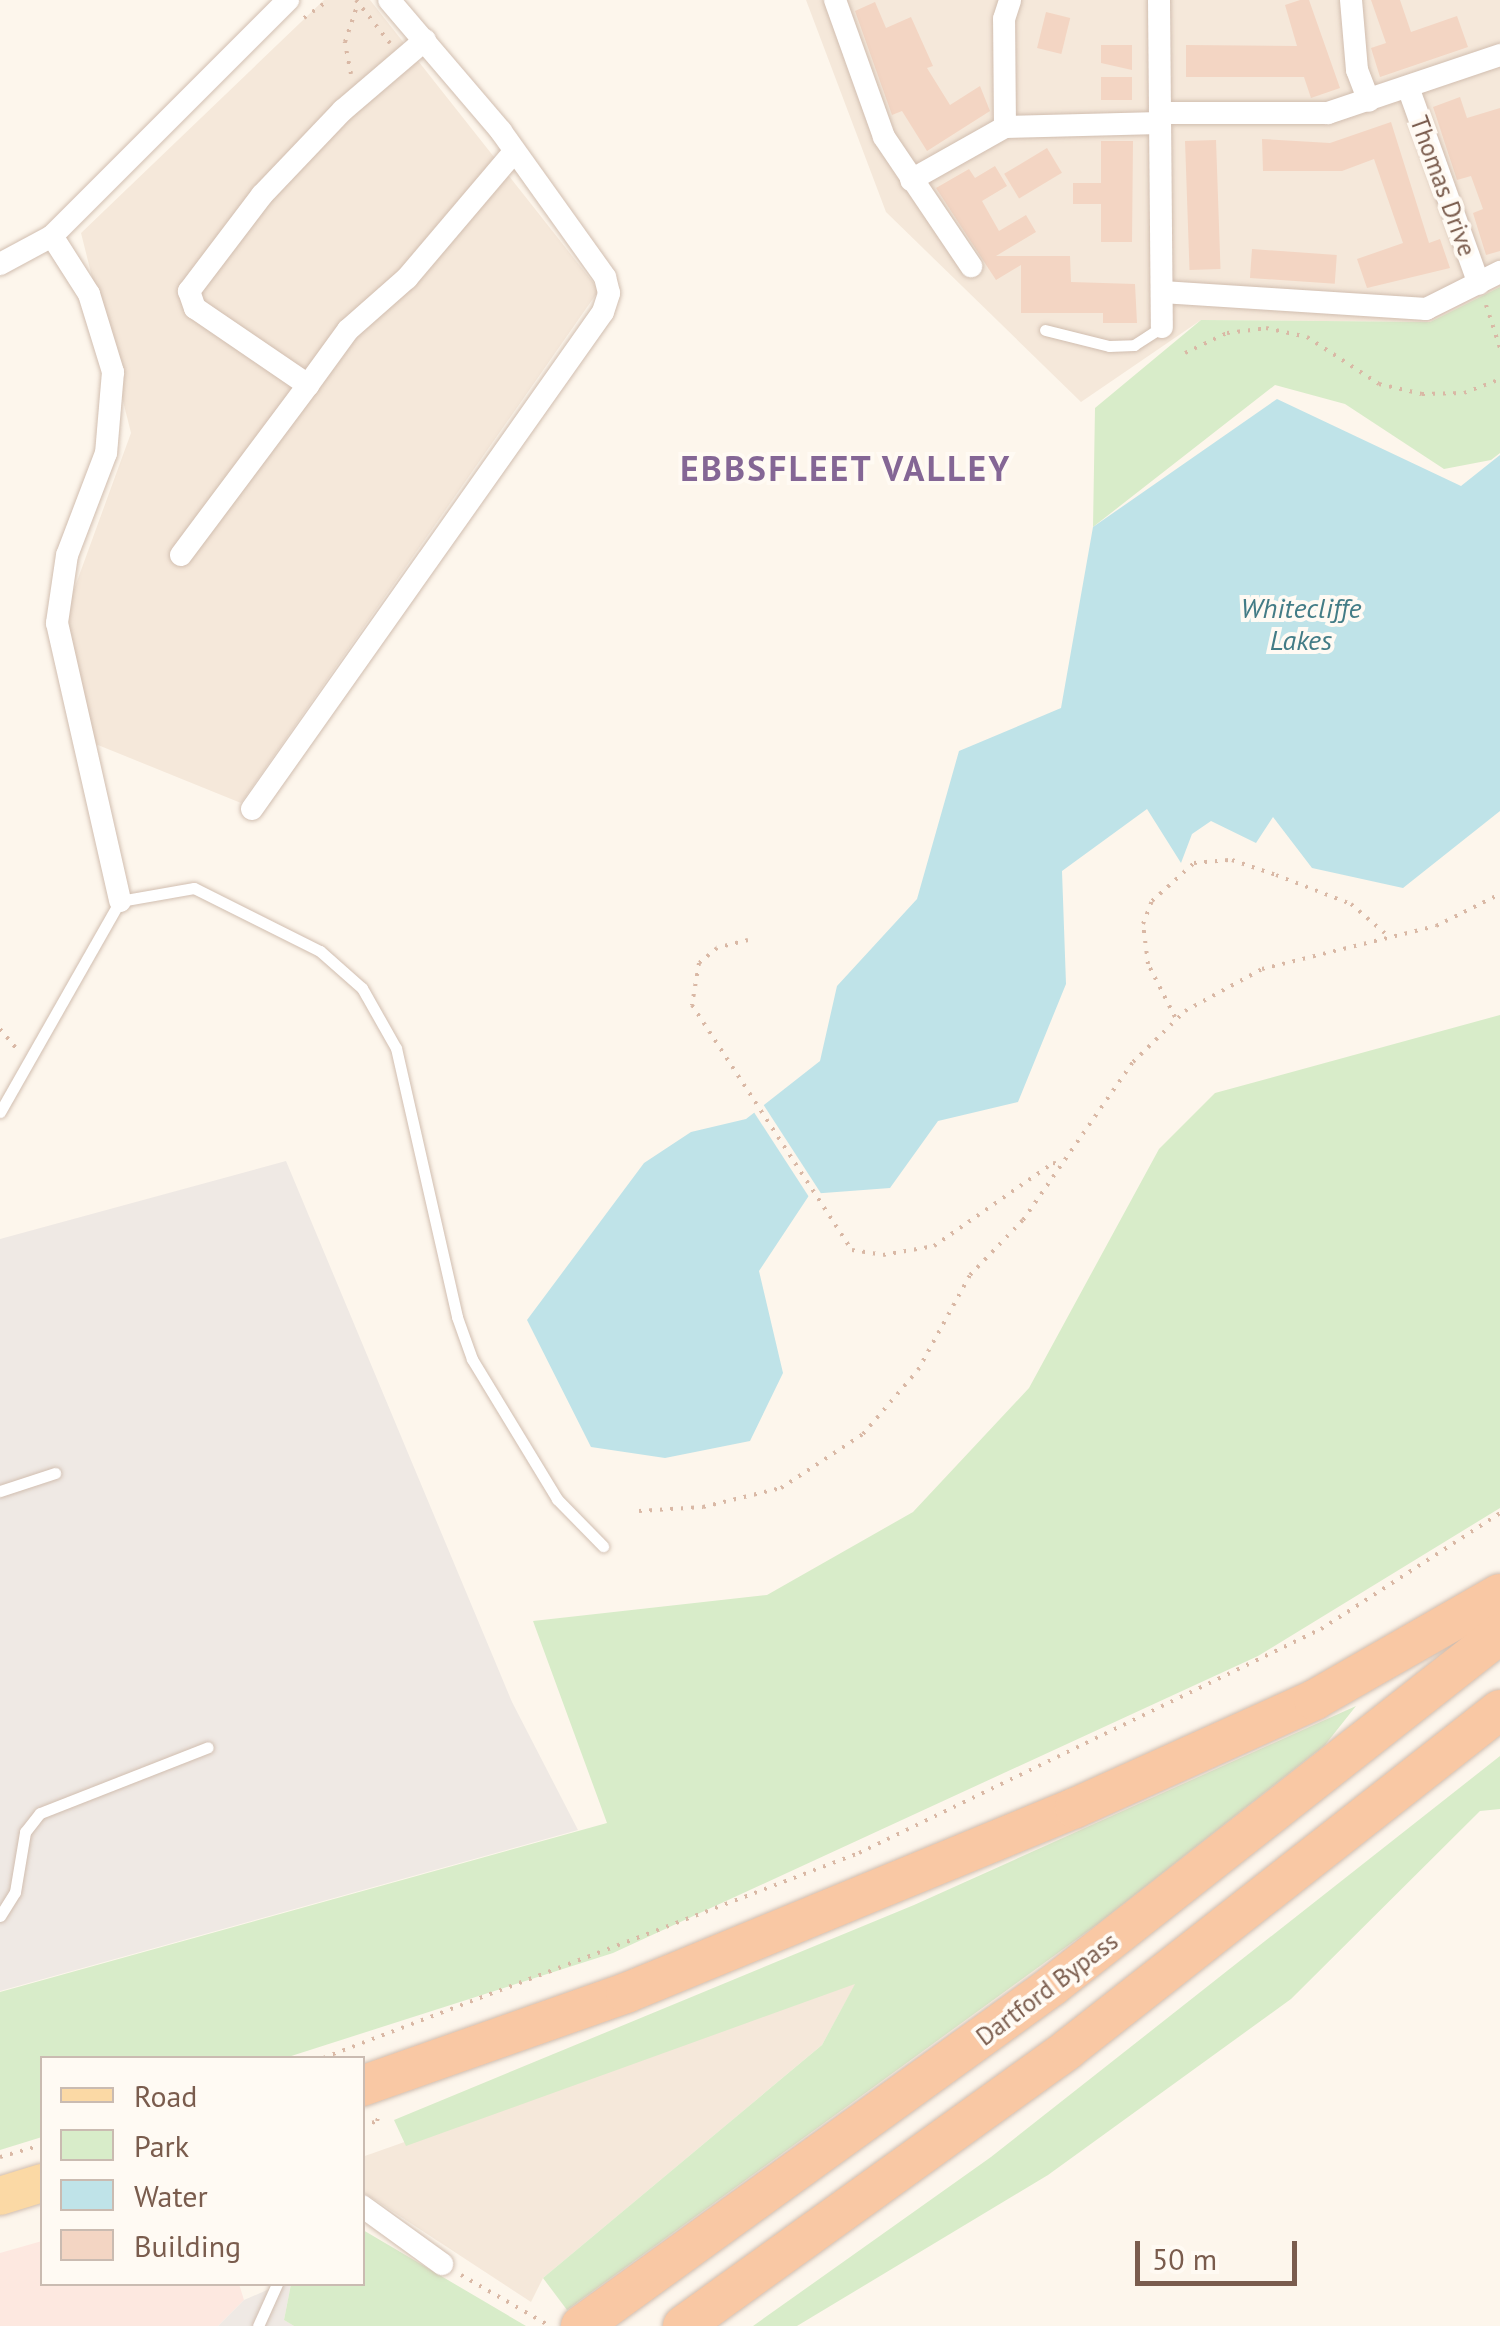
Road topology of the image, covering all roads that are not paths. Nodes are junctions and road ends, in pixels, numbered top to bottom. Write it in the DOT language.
graph roads {
  1 [pos="288,0"];
  2 [pos="388,0"];
  3 [pos="835,0"];
  4 [pos="1010,0"];
  5 [pos="1158,0"];
  6 [pos="1351,0"];
  7 [pos="425,40"];
  8 [pos="1500,55"];
  9 [pos="1408,87"];
  10 [pos="1369,100"];
  11 [pos="1160,118"];
  12 [pos="1005,127"];
  13 [pos="514,152"];
  14 [pos="911,180"];
  15 [pos="52,236"];
  16 [pos="0,264"];
  17 [pos="972,266"];
  18 [pos="1490,278"];
  19 [pos="1162,292"];
  20 [pos="1162,327"];
  21 [pos="1045,330"];
  22 [pos="308,385"];
  23 [pos="181,555"];
  24 [pos="252,809"];
  25 [pos="120,901"];
  26 [pos="0,1112"];
  27 [pos="55,1473"];
  28 [pos="0,1491"];
  29 [pos="604,1546"];
  30 [pos="1500,1594"];
  31 [pos="1500,1634"];
  32 [pos="1500,1710"];
  33 [pos="208,1746"];
  34 [pos="0,1916"];
  35 [pos="365,2085"];
  36 [pos="40,2184"];
  37 [pos="0,2196"];
  38 [pos="365,2208"];
  39 [pos="442,2264"];
  40 [pos="276,2286"];
  41 [pos="588,2322"];
  42 [pos="258,2326"];
  43 [pos="683,2326"];
  1 -- 15 [label="street"];
  2 -- 7 [label="street"];
  3 -- 14 [label="street"];
  4 -- 12 [label="street"];
  5 -- 11 [label="street"];
  6 -- 10 [label="street"];
  7 -- 13 [label="street"];
  7 -- 22 [label="street"];
  8 -- 9 [label="street"];
  9 -- 10 [label="street"];
  9 -- 18 [label="street, Thomas Drive"];
  10 -- 11 [label="street"];
  11 -- 12 [label="street"];
  11 -- 19 [label="street"];
  12 -- 14 [label="street"];
  13 -- 22 [label="street"];
  13 -- 24 [label="street"];
  14 -- 17 [label="street"];
  15 -- 16 [label="street"];
  15 -- 25 [label="street"];
  18 -- 19 [label="street, Thomas Drive"];
  19 -- 20 [label="street"];
  20 -- 21 [label="lane"];
  22 -- 23 [label="street"];
  25 -- 26 [label="lane"];
  25 -- 29 [label="lane"];
  27 -- 28 [label="lane"];
  30 -- 35 [label="highway"];
  31 -- 41 [label="highway, Dartford Bypass"];
  32 -- 43 [label="highway"];
  33 -- 34 [label="lane"];
  36 -- 37 [label="main road"];
  38 -- 39 [label="street"];
  40 -- 42 [label="lane"];
}
